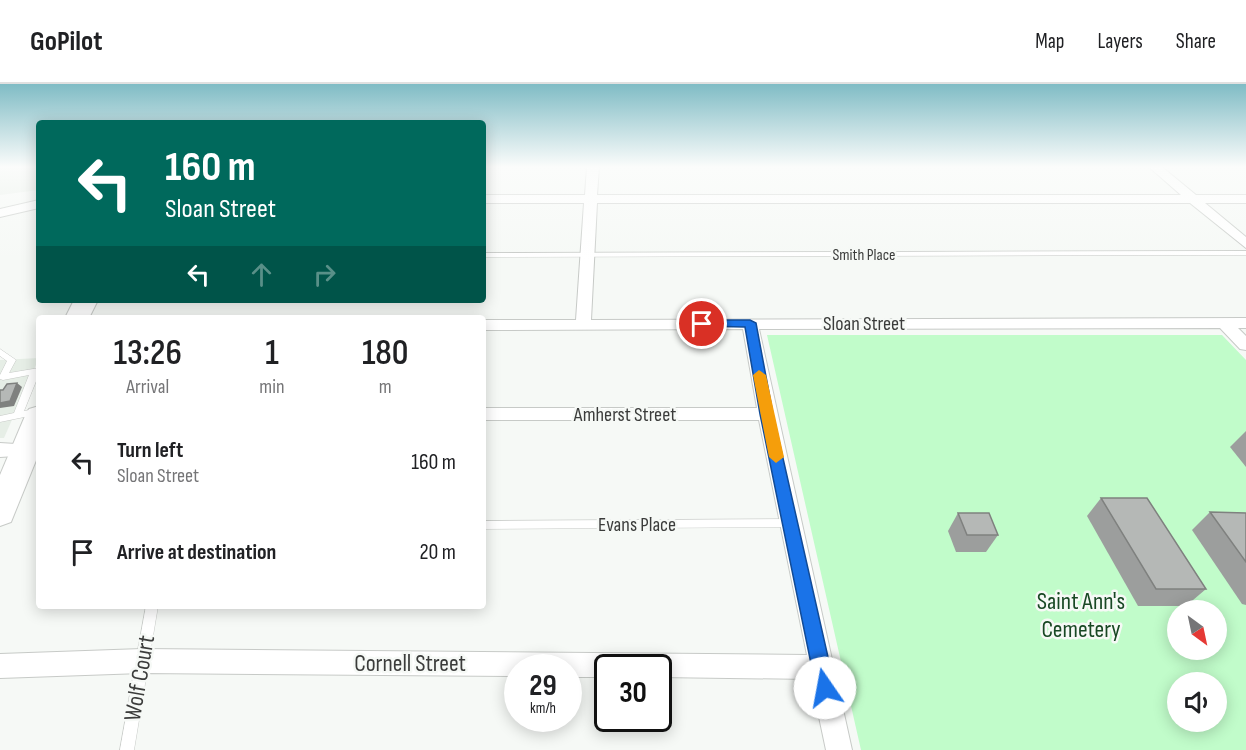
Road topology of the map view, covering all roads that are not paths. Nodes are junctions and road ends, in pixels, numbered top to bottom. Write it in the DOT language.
graph roads {
  1 [pos="581,198"];
  2 [pos="590,198"];
  3 [pos="638,198"];
  4 [pos="486,199"];
  5 [pos="1194,199"];
  6 [pos="1246,199"];
  7 [pos="36,205"];
  8 [pos="2,215"];
  9 [pos="1246,244"];
  10 [pos="1246,253"];
  11 [pos="486,255"];
  12 [pos="588,255"];
  13 [pos="750,323"];
  14 [pos="1224,323"];
  15 [pos="1246,323"];
  16 [pos="486,325"];
  17 [pos="583,325"];
  18 [pos="1246,345"];
  19 [pos="0,352"];
  20 [pos="36,372"];
  21 [pos="5,377"];
  22 [pos="36,377"];
  23 [pos="4,391"];
  24 [pos="486,414"];
  25 [pos="766,414"];
  26 [pos="28,416"];
  27 [pos="0,418"];
  28 [pos="13,450"];
  29 [pos="0,513"];
  30 [pos="791,523"];
  31 [pos="486,525"];
  32 [pos="151,609"];
  33 [pos="142,661"];
  34 [pos="0,666"];
  35 [pos="821,667"];
  36 [pos="127,750"];
  37 [pos="839,750"];
  1 -- 4 [label="street"];
  2 -- 12 [label="street"];
  3 -- 5 [label="street"];
  5 -- 6 [label="street"];
  5 -- 9 [label="street"];
  7 -- 8 [label="street"];
  10 -- 12 [label="lane, Smith Place"];
  11 -- 12 [label="lane, Smith Place"];
  12 -- 17 [label="street"];
  13 -- 14 [label="street, Sloan Street"];
  13 -- 17 [label="street, Sloan Street"];
  13 -- 25 [label="street"];
  14 -- 15 [label="street, Sloan Street"];
  14 -- 18 [label="street"];
  16 -- 17 [label="street, Sloan Street"];
  19 -- 21 [label="lane"];
  20 -- 21 [label="lane"];
  21 -- 23 [label="lane"];
  22 -- 26 [label="lane"];
  24 -- 25 [label="street, Amherst Street"];
  25 -- 30 [label="street"];
  26 -- 27 [label="lane"];
  26 -- 28 [label="main road"];
  28 -- 29 [label="main road"];
  30 -- 31 [label="lane, Evans Place"];
  30 -- 35 [label="street"];
  32 -- 33 [label="lane, Wolf Court"];
  33 -- 34 [label="street, Cornell Street"];
  33 -- 35 [label="street, Cornell Street"];
  33 -- 36 [label="lane, Wolf Court"];
  35 -- 37 [label="street"];
}
